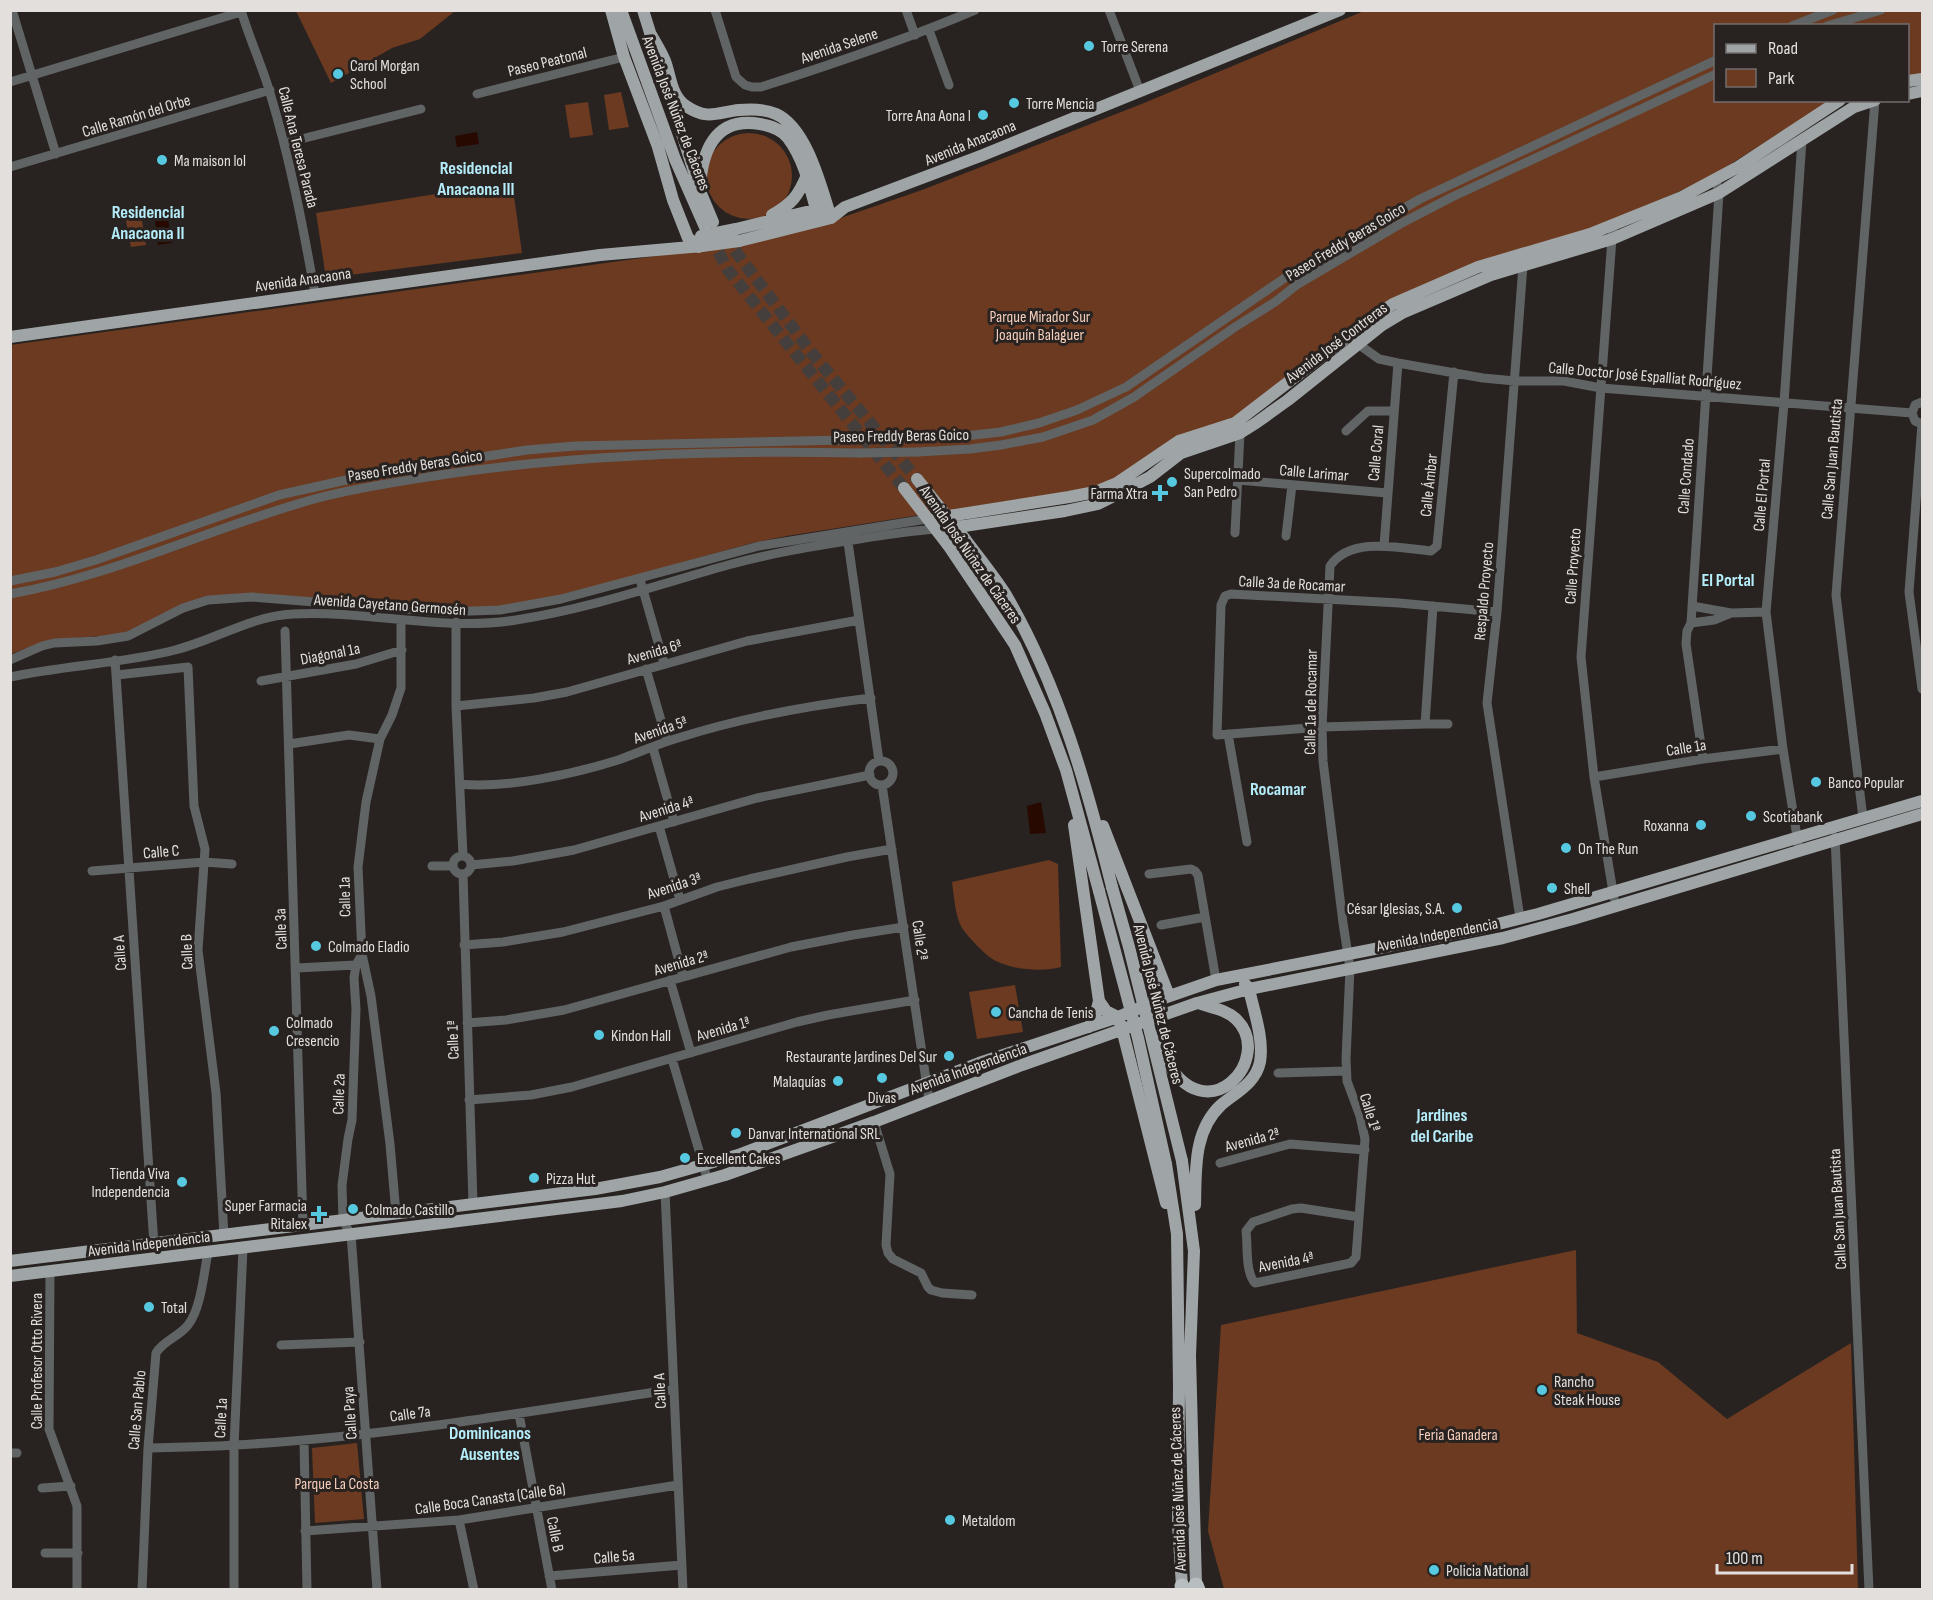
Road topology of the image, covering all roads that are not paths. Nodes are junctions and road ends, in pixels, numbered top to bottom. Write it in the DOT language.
graph roads {
  1 [pos="12,10"];
  2 [pos="611,10"];
  3 [pos="621,10"];
  4 [pos="643,10"];
  5 [pos="715,10"];
  6 [pos="906,10"];
  7 [pos="975,10"];
  8 [pos="1110,10"];
  9 [pos="1340,10"];
  10 [pos="1833,10"];
  11 [pos="1881,10"];
  12 [pos="241,11"];
  13 [pos="1797,24"];
  14 [pos="1834,24"];
  15 [pos="928,30"];
  16 [pos="650,33"];
  17 [pos="915,35"];
  18 [pos="624,57"];
  19 [pos="1714,61"];
  20 [pos="32,75"];
  21 [pos="1714,75"];
  22 [pos="10,82"];
  23 [pos="949,85"];
  24 [pos="270,90"];
  25 [pos="1140,91"];
  26 [pos="477,94"];
  27 [pos="1837,102"];
  28 [pos="1868,102"];
  29 [pos="1875,102"];
  30 [pos="421,109"];
  31 [pos="1577,124"];
  32 [pos="1583,136"];
  33 [pos="1802,140"];
  34 [pos="285,142"];
  35 [pos="57,154"];
  36 [pos="10,167"];
  37 [pos="807,175"];
  38 [pos="1716,180"];
  39 [pos="700,190"];
  40 [pos="1719,194"];
  41 [pos="823,214"];
  42 [pos="757,223"];
  43 [pos="1613,225"];
  44 [pos="737,235"];
  45 [pos="701,236"];
  46 [pos="1612,239"];
  47 [pos="1523,265"];
  48 [pos="315,294"];
  49 [pos="10,337"];
  50 [pos="1353,340"];
  51 [pos="1398,363"];
  52 [pos="1454,372"];
  53 [pos="1515,381"];
  54 [pos="1601,388"];
  55 [pos="1706,396"];
  56 [pos="1923,402"];
  57 [pos="1784,403"];
  58 [pos="1850,408"];
  59 [pos="1394,411"];
  60 [pos="1912,413"];
  61 [pos="1922,424"];
  62 [pos="1346,431"];
  63 [pos="1240,433"];
  64 [pos="917,479"];
  65 [pos="1238,480"];
  66 [pos="1292,485"];
  67 [pos="904,488"];
  68 [pos="1387,493"];
  69 [pos="936,518"];
  70 [pos="944,529"];
  71 [pos="847,531"];
  72 [pos="1235,533"];
  73 [pos="1286,536"];
  74 [pos="848,541"];
  75 [pos="1384,546"];
  76 [pos="640,578"];
  77 [pos="10,581"];
  78 [pos="643,589"];
  79 [pos="10,594"];
  80 [pos="1327,600"];
  81 [pos="1432,606"];
  82 [pos="1692,606"];
  83 [pos="456,612"];
  84 [pos="1497,612"];
  85 [pos="1766,612"];
  86 [pos="1731,613"];
  87 [pos="401,620"];
  88 [pos="860,620"];
  89 [pos="1691,623"];
  90 [pos="456,625"];
  91 [pos="285,632"];
  92 [pos="402,650"];
  93 [pos="10,660"];
  94 [pos="115,660"];
  95 [pos="664,663"];
  96 [pos="646,669"];
  97 [pos="117,675"];
  98 [pos="287,676"];
  99 [pos="10,677"];
  100 [pos="261,681"];
  101 [pos="1923,689"];
  102 [pos="871,698"];
  103 [pos="456,706"];
  104 [pos="1425,724"];
  105 [pos="1448,724"];
  106 [pos="1322,727"];
  107 [pos="1228,734"];
  108 [pos="380,739"];
  109 [pos="667,741"];
  110 [pos="289,744"];
  111 [pos="653,748"];
  112 [pos="1783,749"];
  113 [pos="1703,759"];
  114 [pos="879,761"];
  115 [pos="1066,770"];
  116 [pos="1082,771"];
  117 [pos="870,775"];
  118 [pos="1594,777"];
  119 [pos="460,784"];
  120 [pos="882,785"];
  121 [pos="1923,801"];
  122 [pos="1923,814"];
  123 [pos="1863,818"];
  124 [pos="674,822"];
  125 [pos="659,826"];
  126 [pos="1834,827"];
  127 [pos="1797,838"];
  128 [pos="1835,840"];
  129 [pos="1247,842"];
  130 [pos="892,849"];
  131 [pos="1799,851"];
  132 [pos="463,856"];
  133 [pos="204,862"];
  134 [pos="232,864"];
  135 [pos="471,865"];
  136 [pos="432,866"];
  137 [pos="453,866"];
  138 [pos="128,868"];
  139 [pos="92,871"];
  140 [pos="463,874"];
  141 [pos="1149,874"];
  142 [pos="1105,889"];
  143 [pos="1612,892"];
  144 [pos="680,900"];
  145 [pos="664,906"];
  146 [pos="1615,907"];
  147 [pos="1204,917"];
  148 [pos="1520,918"];
  149 [pos="1161,925"];
  150 [pos="904,927"];
  151 [pos="1452,934"];
  152 [pos="464,945"];
  153 [pos="1129,947"];
  154 [pos="1455,947"];
  155 [pos="362,954"];
  156 [pos="1349,954"];
  157 [pos="356,964"];
  158 [pos="297,968"];
  159 [pos="1350,968"];
  160 [pos="1240,975"];
  161 [pos="683,976"];
  162 [pos="670,980"];
  163 [pos="1216,980"];
  164 [pos="1249,989"];
  165 [pos="1170,996"];
  166 [pos="915,1000"];
  167 [pos="1099,1001"];
  168 [pos="1197,1003"];
  169 [pos="1118,1017"];
  170 [pos="467,1023"];
  171 [pos="1089,1027"];
  172 [pos="1122,1029"];
  173 [pos="1017,1051"];
  174 [pos="691,1053"];
  175 [pos="672,1059"];
  176 [pos="1022,1065"];
  177 [pos="1346,1071"];
  178 [pos="1278,1073"];
  179 [pos="927,1084"];
  180 [pos="469,1100"];
  181 [pos="929,1100"];
  182 [pos="874,1122"];
  183 [pos="1365,1150"];
  184 [pos="1220,1163"];
  185 [pos="703,1165"];
  186 [pos="708,1181"];
  187 [pos="665,1192"];
  188 [pos="473,1204"];
  189 [pos="396,1214"];
  190 [pos="1359,1217"];
  191 [pos="343,1221"];
  192 [pos="303,1226"];
  193 [pos="351,1234"];
  194 [pos="224,1236"];
  195 [pos="174,1242"];
  196 [pos="154,1245"];
  197 [pos="243,1248"];
  198 [pos="1194,1251"];
  199 [pos="94,1252"];
  200 [pos="208,1252"];
  201 [pos="1177,1254"];
  202 [pos="175,1256"];
  203 [pos="10,1262"];
  204 [pos="1351,1263"];
  205 [pos="95,1266"];
  206 [pos="50,1272"];
  207 [pos="10,1276"];
  208 [pos="972,1295"];
  209 [pos="360,1342"];
  210 [pos="281,1346"];
  211 [pos="674,1389"];
  212 [pos="519,1414"];
  213 [pos="365,1434"];
  214 [pos="304,1440"];
  215 [pos="234,1446"];
  216 [pos="148,1448"];
  217 [pos="678,1485"];
  218 [pos="71,1486"];
  219 [pos="42,1488"];
  220 [pos="536,1508"];
  221 [pos="459,1520"];
  222 [pos="373,1527"];
  223 [pos="305,1531"];
  224 [pos="45,1553"];
  225 [pos="78,1553"];
  226 [pos="682,1565"];
  227 [pos="549,1576"];
  228 [pos="1189,1588"];
  229 [pos="77,1590"];
  230 [pos="142,1590"];
  231 [pos="234,1590"];
  232 [pos="307,1590"];
  233 [pos="377,1590"];
  234 [pos="474,1590"];
  235 [pos="552,1590"];
  236 [pos="683,1590"];
  237 [pos="1869,1590"];
  1 -- 20 [label="street"];
  2 -- 18 [label="main road"];
  3 -- 45 [label="main road, Avenida José Núñez de Cáceres"];
  4 -- 16 [label="main road, Avenida José Núñez de Cáceres"];
  5 -- 17 [label="street, Avenida Selene"];
  6 -- 17 [label="street"];
  7 -- 15 [label="street, Avenida Selene"];
  8 -- 25 [label="street"];
  9 -- 25 [label="main road, Avenida Anacaona"];
  10 -- 13 [label="street"];
  11 -- 14 [label="street"];
  12 -- 20 [label="street"];
  12 -- 24 [label="street, Calle Ana Teresa Parada"];
  15 -- 17 [label="street, Avenida Selene"];
  15 -- 23 [label="street"];
  16 -- 39 [label="main road, Avenida José Núñez de Cáceres"];
  16 -- 41 [label="main road"];
  18 -- 26 [label="street, Paseo Peatonal"];
  18 -- 45 [label="main road"];
  19 -- 31 [label="street, Paseo Freddy Beras Goico"];
  20 -- 22 [label="street"];
  20 -- 35 [label="street"];
  21 -- 32 [label="street, Paseo Freddy Beras Goico"];
  24 -- 34 [label="street, Calle Ana Teresa Parada"];
  24 -- 35 [label="street, Calle Ramón del Orbe"];
  25 -- 41 [label="main road, Avenida Anacaona"];
  27 -- 38 [label="main road, Avenida José Contreras"];
  28 -- 33 [label="main road, Avenida José Contreras"];
  29 -- 58 [label="street, Calle San Juan Bautista"];
  30 -- 34 [label="street"];
  31 -- 32 [label="street"];
  31 -- 77 [label="street, Paseo Freddy Beras Goico, bridge"];
  32 -- 79 [label="street, Paseo Freddy Beras Goico, bridge"];
  33 -- 40 [label="main road, Avenida José Contreras"];
  33 -- 57 [label="street, Calle El Portal"];
  34 -- 48 [label="street, Calle Ana Teresa Parada"];
  35 -- 36 [label="street, Calle Ramón del Orbe"];
  37 -- 39 [label="main road"];
  37 -- 41 [label="main road"];
  37 -- 42 [label="main road"];
  38 -- 40 [label="street, Calle Condado"];
  38 -- 43 [label="main road, Avenida José Contreras"];
  39 -- 45 [label="main road, Avenida José Núñez de Cáceres"];
  40 -- 46 [label="main road, Avenida José Contreras"];
  40 -- 55 [label="street, Calle Condado"];
  41 -- 42 [label="main road, Avenida Anacaona"];
  41 -- 44 [label="main road, Avenida Anacaona"];
  42 -- 44 [label="main road, Avenida Anacaona"];
  43 -- 46 [label="street, Calle Proyecto"];
  43 -- 50 [label="main road, Avenida José Contreras"];
  44 -- 45 [label="main road, Avenida Anacaona, bridge"];
  45 -- 48 [label="main road, Avenida Anacaona"];
  46 -- 47 [label="main road, Avenida José Contreras"];
  46 -- 54 [label="street, Calle Proyecto"];
  47 -- 50 [label="main road, Avenida José Contreras"];
  47 -- 53 [label="street, Respaldo Proyecto"];
  48 -- 49 [label="main road, Avenida Anacaona"];
  50 -- 51 [label="street, Calle Doctor José Espalliat Rodríguez"];
  50 -- 63 [label="main road, Avenida José Contreras"];
  50 -- 69 [label="main road, Avenida José Contreras"];
  51 -- 52 [label="street, Calle Doctor José Espalliat Rodríguez"];
  51 -- 59 [label="street, Calle Coral"];
  52 -- 53 [label="street, Calle Doctor José Espalliat Rodríguez"];
  52 -- 75 [label="street, Calle Ámbar"];
  53 -- 54 [label="street, Calle Doctor José Espalliat Rodríguez"];
  53 -- 84 [label="street, Respaldo Proyecto"];
  54 -- 55 [label="street, Calle Doctor José Espalliat Rodríguez"];
  54 -- 118 [label="street, Calle Proyecto"];
  55 -- 57 [label="street, Calle Doctor José Espalliat Rodríguez"];
  55 -- 82 [label="street, Calle Condado"];
  56 -- 60 [label="street"];
  57 -- 58 [label="street, Calle Doctor José Espalliat Rodríguez"];
  57 -- 85 [label="street, Calle El Portal"];
  58 -- 60 [label="street, Calle Doctor José Espalliat Rodríguez"];
  58 -- 123 [label="street, Calle San Juan Bautista"];
  59 -- 62 [label="street"];
  59 -- 68 [label="street, Calle Coral"];
  60 -- 61 [label="street"];
  61 -- 101 [label="street"];
  63 -- 65 [label="street"];
  63 -- 70 [label="main road, Avenida José Contreras"];
  64 -- 116 [label="main road, Avenida José Núñez de Cáceres, bridge"];
  65 -- 66 [label="street, Calle Larimar"];
  65 -- 72 [label="street"];
  66 -- 68 [label="street, Calle Larimar"];
  66 -- 73 [label="street"];
  67 -- 115 [label="main road, Avenida José Núñez de Cáceres, bridge"];
  68 -- 75 [label="street, Calle Coral"];
  69 -- 71 [label="street, Avenida Cayetano Germosén"];
  70 -- 74 [label="street, Avenida Cayetano Germosén"];
  71 -- 74 [label="street"];
  71 -- 76 [label="street, Avenida Cayetano Germosén"];
  74 -- 78 [label="street, Avenida Cayetano Germosén"];
  74 -- 88 [label="street"];
  75 -- 80 [label="street, Calle 1a de Rocamar"];
  76 -- 78 [label="street"];
  76 -- 83 [label="street, Avenida Cayetano Germosén"];
  78 -- 90 [label="street, Avenida Cayetano Germosén"];
  78 -- 95 [label="street"];
  80 -- 81 [label="street, Calle 3a de Rocamar"];
  80 -- 106 [label="street, Calle 1a de Rocamar"];
  80 -- 107 [label="street, Calle 3a de Rocamar"];
  81 -- 84 [label="street, Calle 3a de Rocamar"];
  81 -- 104 [label="street"];
  82 -- 86 [label="street"];
  82 -- 89 [label="street, Calle Condado"];
  83 -- 90 [label="street"];
  83 -- 93 [label="street, Avenida Cayetano Germosén"];
  84 -- 148 [label="street, Respaldo Proyecto"];
  85 -- 86 [label="street"];
  85 -- 112 [label="street, Calle El Portal"];
  86 -- 89 [label="street"];
  87 -- 90 [label="street, Avenida Cayetano Germosén"];
  87 -- 92 [label="street, Calle 1a"];
  87 -- 94 [label="street, Avenida Cayetano Germosén"];
  88 -- 95 [label="street, Avenida 6ª"];
  88 -- 102 [label="street"];
  89 -- 113 [label="street, Calle Condado"];
  90 -- 103 [label="street"];
  91 -- 98 [label="street, Calle 3a"];
  92 -- 98 [label="street, Diagonal 1a"];
  92 -- 108 [label="street, Calle 1a"];
  94 -- 97 [label="street, Calle A"];
  94 -- 99 [label="street, Avenida Cayetano Germosén"];
  95 -- 96 [label="street, Avenida 6ª"];
  96 -- 103 [label="street, Avenida 6ª"];
  96 -- 109 [label="street"];
  97 -- 133 [label="street, Calle B"];
  97 -- 138 [label="street, Calle A"];
  98 -- 100 [label="street, Diagonal 1a"];
  98 -- 110 [label="street, Calle 3a"];
  102 -- 109 [label="street, Avenida 5ª"];
  102 -- 114 [label="street"];
  103 -- 119 [label="street"];
  104 -- 105 [label="street"];
  104 -- 106 [label="street"];
  106 -- 107 [label="street"];
  106 -- 156 [label="street, Calle 1a de Rocamar"];
  107 -- 129 [label="street"];
  108 -- 110 [label="street"];
  108 -- 155 [label="street, Calle 1a"];
  109 -- 111 [label="street, Avenida 5ª"];
  110 -- 158 [label="street, Calle 3a"];
  111 -- 119 [label="street, Avenida 5ª"];
  111 -- 124 [label="street"];
  112 -- 113 [label="street, Calle 1a"];
  112 -- 127 [label="street, Calle El Portal"];
  113 -- 118 [label="street, Calle 1a"];
  114 -- 117 [label="street"];
  114 -- 120 [label="street"];
  115 -- 142 [label="main road, Avenida José Núñez de Cáceres"];
  115 -- 167 [label="main road"];
  116 -- 142 [label="main road, Avenida José Núñez de Cáceres"];
  116 -- 165 [label="main road"];
  117 -- 120 [label="street"];
  117 -- 124 [label="street, Avenida 4ª"];
  118 -- 143 [label="street, Calle Proyecto"];
  119 -- 132 [label="street"];
  120 -- 130 [label="street, Calle 2ª"];
  121 -- 123 [label="main road, Avenida Independencia"];
  122 -- 128 [label="main road, Avenida Independencia"];
  123 -- 126 [label="main road, Avenida Independencia"];
  124 -- 125 [label="street, Avenida 4ª"];
  125 -- 135 [label="street, Avenida 4ª"];
  125 -- 144 [label="street"];
  126 -- 127 [label="main road, Avenida Independencia"];
  126 -- 128 [label="street, Calle San Juan Bautista"];
  127 -- 131 [label="street, Calle El Portal"];
  127 -- 143 [label="main road, Avenida Independencia"];
  128 -- 131 [label="main road, Avenida Independencia"];
  128 -- 237 [label="street, Calle San Juan Bautista"];
  130 -- 144 [label="street, Avenida 3ª"];
  130 -- 150 [label="street, Calle 2ª"];
  131 -- 146 [label="main road, Avenida Independencia"];
  132 -- 135 [label="street"];
  132 -- 137 [label="street"];
  133 -- 134 [label="street, Calle C"];
  133 -- 138 [label="street, Calle C"];
  133 -- 194 [label="street, Calle B"];
  135 -- 140 [label="street"];
  136 -- 137 [label="street"];
  137 -- 140 [label="street"];
  138 -- 139 [label="street, Calle C"];
  138 -- 196 [label="street, Calle A"];
  140 -- 152 [label="street, Calle 1ª"];
  141 -- 147 [label="street"];
  142 -- 153 [label="main road, Avenida José Núñez de Cáceres, bridge"];
  142 -- 201 [label="main road, Avenida José Núñez de Cáceres, bridge"];
  143 -- 146 [label="street, Calle Proyecto"];
  143 -- 148 [label="main road, Avenida Independencia"];
  144 -- 145 [label="street, Avenida 3ª"];
  145 -- 152 [label="street, Avenida 3ª"];
  145 -- 161 [label="street"];
  146 -- 154 [label="main road, Avenida Independencia"];
  147 -- 149 [label="street"];
  147 -- 163 [label="street"];
  148 -- 151 [label="main road, Avenida Independencia"];
  150 -- 161 [label="street, Avenida 2ª"];
  150 -- 166 [label="street, Calle 2ª"];
  151 -- 154 [label="main road"];
  151 -- 156 [label="main road, Avenida Independencia"];
  152 -- 170 [label="street, Calle 1ª"];
  153 -- 168 [label="main road, bridge"];
  153 -- 198 [label="main road, Avenida José Núñez de Cáceres, bridge"];
  154 -- 159 [label="main road, Avenida Independencia"];
  155 -- 157 [label="street, Calle 2a"];
  155 -- 189 [label="street, Calle 1a"];
  156 -- 159 [label="street, Calle 1a de Rocamar"];
  156 -- 160 [label="main road, Avenida Independencia"];
  157 -- 158 [label="street"];
  157 -- 191 [label="street, Calle 2a"];
  158 -- 192 [label="street, Calle 3a"];
  159 -- 164 [label="main road, Avenida Independencia"];
  159 -- 177 [label="street, Calle 1ª"];
  160 -- 163 [label="main road, Avenida Independencia"];
  160 -- 164 [label="main road"];
  161 -- 162 [label="street, Avenida 2ª"];
  162 -- 170 [label="street, Avenida 2ª"];
  162 -- 174 [label="street"];
  163 -- 165 [label="main road, Avenida Independencia"];
  164 -- 168 [label="main road, Avenida Independencia"];
  164 -- 198 [label="main road"];
  165 -- 169 [label="main road, Avenida Independencia"];
  166 -- 174 [label="street, Avenida 1ª"];
  166 -- 179 [label="street, Calle 2ª"];
  167 -- 169 [label="main road"];
  167 -- 171 [label="main road"];
  168 -- 172 [label="main road, Avenida Independencia"];
  169 -- 171 [label="main road, Avenida Independencia"];
  169 -- 172 [label="main road"];
  170 -- 180 [label="street, Calle 1ª"];
  171 -- 173 [label="main road, Avenida Independencia"];
  172 -- 176 [label="main road, Avenida Independencia"];
  172 -- 201 [label="main road"];
  173 -- 176 [label="main road"];
  173 -- 179 [label="main road, Avenida Independencia"];
  174 -- 175 [label="street, Avenida 1ª"];
  175 -- 180 [label="street, Avenida 1ª"];
  175 -- 185 [label="street"];
  176 -- 181 [label="main road, Avenida Independencia"];
  177 -- 178 [label="street"];
  177 -- 183 [label="street, Calle 1ª"];
  179 -- 181 [label="street, Calle 2ª"];
  179 -- 185 [label="main road, Avenida Independencia"];
  180 -- 188 [label="street, Calle 1ª"];
  181 -- 182 [label="main road, Avenida Independencia"];
  182 -- 186 [label="main road, Avenida Independencia"];
  182 -- 208 [label="street"];
  183 -- 184 [label="street, Avenida 2ª"];
  183 -- 190 [label="street, Calle 1ª"];
  185 -- 186 [label="street"];
  185 -- 188 [label="main road, Avenida Independencia"];
  186 -- 187 [label="main road, Avenida Independencia"];
  187 -- 193 [label="main road, Avenida Independencia"];
  187 -- 211 [label="street, Calle A"];
  188 -- 189 [label="main road, Avenida Independencia"];
  189 -- 191 [label="main road, Avenida Independencia"];
  190 -- 204 [label="street, Calle 1ª"];
  190 -- 204 [label="street, Avenida 4ª"];
  191 -- 192 [label="main road, Avenida Independencia"];
  191 -- 193 [label="street"];
  192 -- 194 [label="main road, Avenida Independencia"];
  193 -- 197 [label="main road, Avenida Independencia"];
  193 -- 209 [label="street, Calle Paya"];
  194 -- 195 [label="main road, Avenida Independencia"];
  195 -- 196 [label="main road, Avenida Independencia"];
  195 -- 202 [label="main road"];
  196 -- 199 [label="main road, Avenida Independencia"];
  197 -- 200 [label="main road, Avenida Independencia"];
  197 -- 215 [label="street, Calle 1a"];
  198 -- 228 [label="main road, Avenida José Núñez de Cáceres"];
  199 -- 203 [label="main road, Avenida Independencia"];
  199 -- 205 [label="main road"];
  200 -- 202 [label="main road, Avenida Independencia"];
  200 -- 216 [label="street, Calle San Pablo"];
  201 -- 228 [label="main road, Avenida José Núñez de Cáceres"];
  202 -- 205 [label="main road, Avenida Independencia"];
  205 -- 206 [label="main road, Avenida Independencia"];
  206 -- 207 [label="main road, Avenida Independencia"];
  206 -- 218 [label="street, Calle Profesor Otto Rivera"];
  209 -- 210 [label="street"];
  209 -- 213 [label="street, Calle Paya"];
  211 -- 212 [label="street, Calle 7a"];
  211 -- 217 [label="street, Calle A"];
  212 -- 213 [label="street, Calle 7a"];
  212 -- 220 [label="street, Calle B"];
  213 -- 214 [label="street, Calle 7a"];
  213 -- 222 [label="street, Calle Paya"];
  214 -- 215 [label="street, Calle 7a"];
  214 -- 223 [label="street"];
  215 -- 216 [label="street, Calle 7a"];
  215 -- 231 [label="street, Calle 1a"];
  216 -- 230 [label="street, Calle San Pablo"];
  217 -- 220 [label="street, Calle Boca Canasta (Calle 6a)"];
  217 -- 226 [label="street, Calle A"];
  218 -- 219 [label="street"];
  218 -- 225 [label="street, Calle Profesor Otto Rivera"];
  220 -- 221 [label="street, Calle Boca Canasta (Calle 6a)"];
  220 -- 227 [label="street, Calle B"];
  221 -- 222 [label="street, Calle Boca Canasta (Calle 6a)"];
  221 -- 234 [label="street"];
  222 -- 223 [label="street, Calle Boca Canasta (Calle 6a)"];
  222 -- 233 [label="street, Calle Paya"];
  223 -- 232 [label="street"];
  224 -- 225 [label="street"];
  225 -- 229 [label="street, Calle Profesor Otto Rivera"];
  226 -- 227 [label="street, Calle 5a"];
  226 -- 236 [label="street, Calle A"];
  227 -- 235 [label="street, Calle B"];
}
